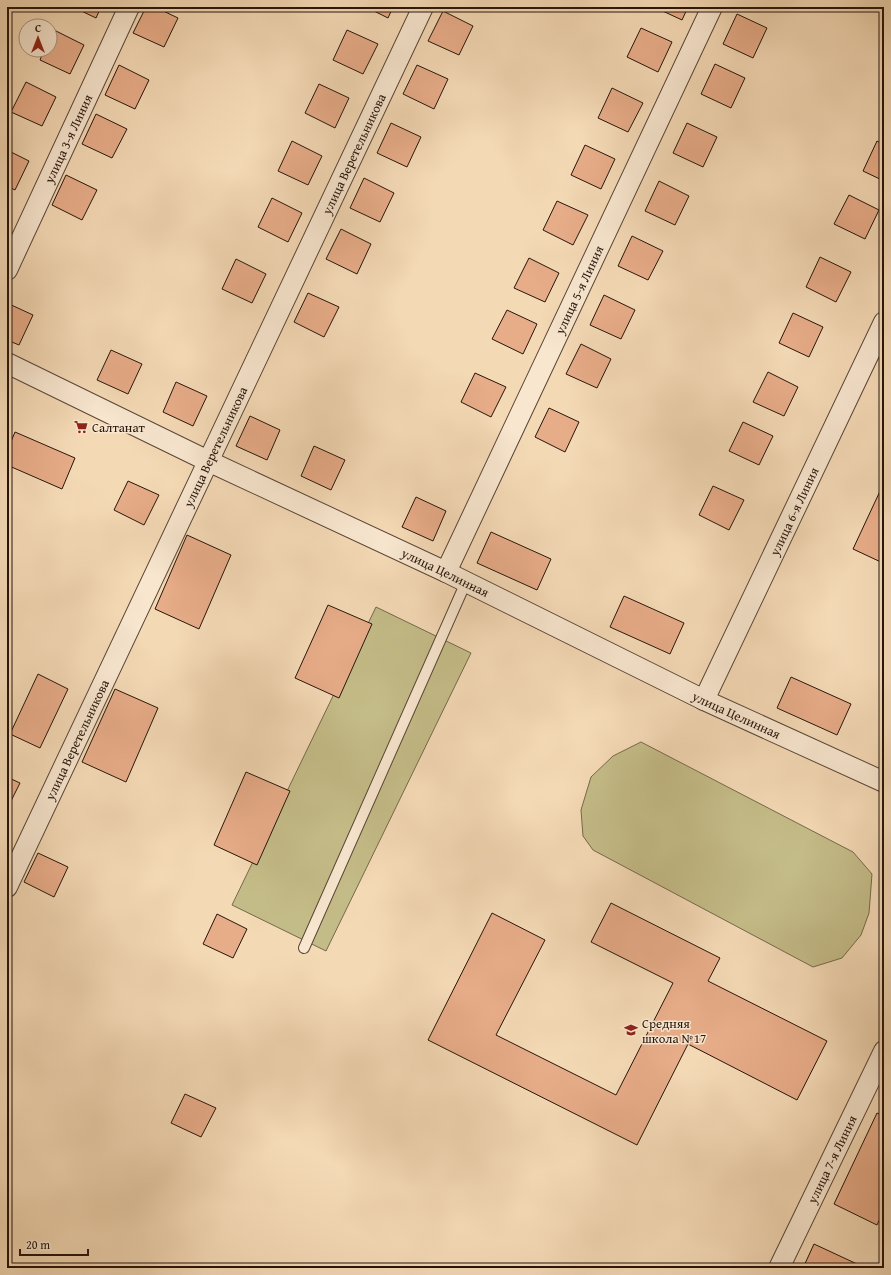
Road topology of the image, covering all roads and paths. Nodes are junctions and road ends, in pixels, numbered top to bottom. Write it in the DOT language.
graph roads {
  1 [pos="129,7"];
  2 [pos="424,7"];
  3 [pos="712,7"];
  4 [pos="7,270"];
  5 [pos="884,322"];
  6 [pos="7,363"];
  7 [pos="208,461"];
  8 [pos="446,572"];
  9 [pos="466,582"];
  10 [pos="704,700"];
  11 [pos="884,782"];
  12 [pos="7,887"];
  13 [pos="304,948"];
  14 [pos="884,1051"];
  15 [pos="779,1268"];
  1 -- 4 [label="street, улица 3-я Линия"];
  2 -- 7 [label="street, улица Веретельникова"];
  3 -- 8 [label="street, улица 5-я Линия"];
  5 -- 10 [label="street, улица 6-я Линия"];
  6 -- 7 [label="street, улица Целинная"];
  7 -- 8 [label="street, улица Целинная"];
  7 -- 12 [label="street, улица Веретельникова"];
  8 -- 9 [label="street, улица Целинная"];
  9 -- 10 [label="street, улица Целинная"];
  9 -- 13 [label="lane"];
  10 -- 11 [label="street, улица Целинная"];
  14 -- 15 [label="street, улица 7-я Линия"];
}
